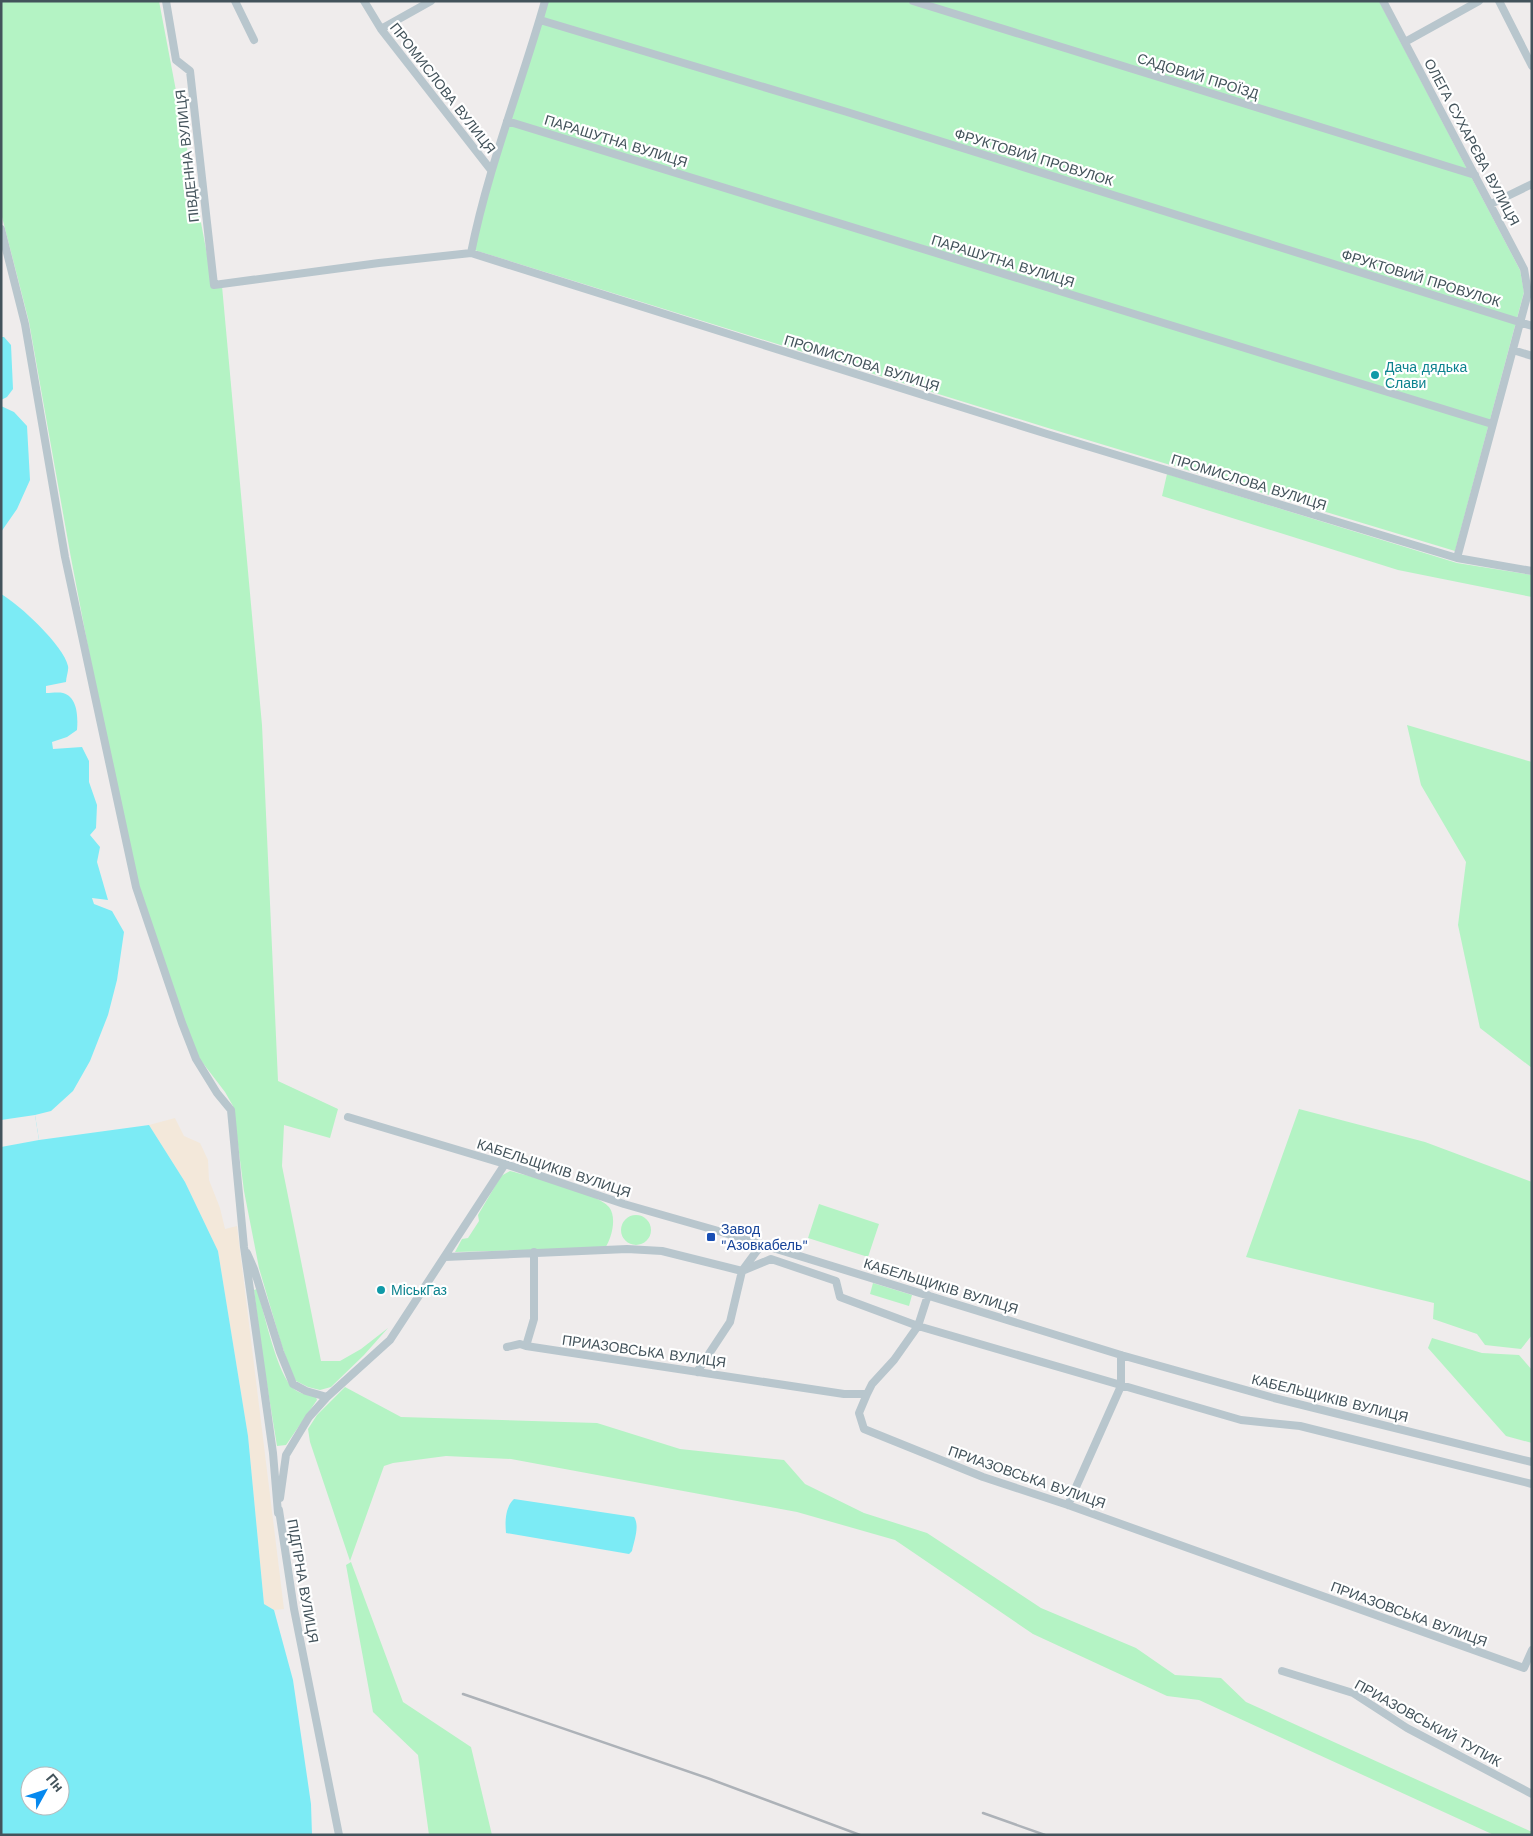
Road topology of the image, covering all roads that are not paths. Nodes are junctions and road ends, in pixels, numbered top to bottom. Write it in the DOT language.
graph roads {
  1 [pos="166,1"];
  2 [pos="235,1"];
  3 [pos="364,1"];
  4 [pos="432,1"];
  5 [pos="545,1"];
  6 [pos="913,1"];
  7 [pos="1383,1"];
  8 [pos="1478,1"];
  9 [pos="1499,1"];
  10 [pos="540,20"];
  11 [pos="380,28"];
  12 [pos="254,40"];
  13 [pos="1405,42"];
  14 [pos="1532,66"];
  15 [pos="507,121"];
  16 [pos="491,170"];
  17 [pos="1475,175"];
  18 [pos="1532,184"];
  19 [pos="1491,204"];
  20 [pos="1,229"];
  21 [pos="471,253"];
  22 [pos="1521,322"];
  23 [pos="1532,326"];
  24 [pos="1513,350"];
  25 [pos="1532,356"];
  26 [pos="1492,424"];
  27 [pos="1458,558"];
  28 [pos="1532,571"];
  29 [pos="348,1117"];
  30 [pos="504,1164"];
  31 [pos="762,1244"];
  32 [pos="244,1247"];
  33 [pos="534,1252"];
  34 [pos="445,1256"];
  35 [pos="742,1271"];
  36 [pos="928,1295"];
  37 [pos="918,1326"];
  38 [pos="526,1346"];
  39 [pos="506,1348"];
  40 [pos="1121,1355"];
  41 [pos="697,1372"];
  42 [pos="1121,1386"];
  43 [pos="867,1394"];
  44 [pos="327,1396"];
  45 [pos="1532,1462"];
  46 [pos="1532,1484"];
  47 [pos="1068,1505"];
  48 [pos="278,1513"];
  49 [pos="1532,1650"];
  50 [pos="1282,1671"];
  51 [pos="1532,1794"];
  52 [pos="339,1835"];
  1 -- 21 [label="street, ПІВДЕННА ВУЛИЦЯ"];
  2 -- 12 [label="street"];
  3 -- 11 [label="street, ПРОМИСЛОВА ВУЛИЦЯ"];
  4 -- 11 [label="street"];
  5 -- 10 [label="street"];
  6 -- 17 [label="street, САДОВИЙ ПРОЇЗД"];
  7 -- 13 [label="street, ОЛЕГА СУХАРЄВА ВУЛИЦЯ"];
  8 -- 13 [label="street"];
  9 -- 14 [label="street"];
  10 -- 15 [label="street"];
  10 -- 22 [label="street, ФРУКТОВИЙ ПРОВУЛОК"];
  11 -- 16 [label="street, ПРОМИСЛОВА ВУЛИЦЯ"];
  13 -- 17 [label="street, ОЛЕГА СУХАРЄВА ВУЛИЦЯ"];
  15 -- 16 [label="street"];
  15 -- 26 [label="street, ПАРАШУТНА ВУЛИЦЯ"];
  16 -- 21 [label="street, ПРОМИСЛОВА ВУЛИЦЯ"];
  17 -- 19 [label="street, ОЛЕГА СУХАРЄВА ВУЛИЦЯ"];
  18 -- 19 [label="street"];
  19 -- 22 [label="street, ОЛЕГА СУХАРЄВА ВУЛИЦЯ"];
  20 -- 32 [label="street"];
  21 -- 27 [label="street, ПРОМИСЛОВА ВУЛИЦЯ"];
  22 -- 23 [label="street, ФРУКТОВИЙ ПРОВУЛОК"];
  22 -- 24 [label="street, ОЛЕГА СУХАРЄВА ВУЛИЦЯ"];
  24 -- 25 [label="street"];
  24 -- 26 [label="street, ОЛЕГА СУХАРЄВА ВУЛИЦЯ"];
  26 -- 27 [label="street, ОЛЕГА СУХАРЄВА ВУЛИЦЯ"];
  27 -- 28 [label="street, ПРОМИСЛОВА ВУЛИЦЯ"];
  29 -- 30 [label="street, КАБЕЛЬЩИКІВ ВУЛИЦЯ"];
  30 -- 31 [label="street, КАБЕЛЬЩИКІВ ВУЛИЦЯ"];
  30 -- 34 [label="street, ПІДГІРНА ВУЛИЦЯ"];
  31 -- 35 [label="street"];
  31 -- 36 [label="street, КАБЕЛЬЩИКІВ ВУЛИЦЯ"];
  32 -- 44 [label="street"];
  32 -- 48 [label="street"];
  33 -- 34 [label="street"];
  33 -- 35 [label="street"];
  33 -- 38 [label="street"];
  34 -- 44 [label="street, ПІДГІРНА ВУЛИЦЯ"];
  35 -- 37 [label="street"];
  35 -- 41 [label="street"];
  36 -- 37 [label="street"];
  36 -- 40 [label="street, КАБЕЛЬЩИКІВ ВУЛИЦЯ"];
  37 -- 42 [label="street"];
  37 -- 43 [label="street"];
  38 -- 39 [label="street, ПРИАЗОВСЬКА ВУЛИЦЯ"];
  38 -- 41 [label="street, ПРИАЗОВСЬКА ВУЛИЦЯ"];
  40 -- 42 [label="street"];
  40 -- 45 [label="street, КАБЕЛЬЩИКІВ ВУЛИЦЯ"];
  41 -- 43 [label="street, ПРИАЗОВСЬКА ВУЛИЦЯ"];
  42 -- 46 [label="street"];
  42 -- 47 [label="street"];
  43 -- 47 [label="street, ПРИАЗОВСЬКА ВУЛИЦЯ"];
  44 -- 48 [label="street, ПІДГІРНА ВУЛИЦЯ"];
  47 -- 49 [label="street, ПРИАЗОВСЬКА ВУЛИЦЯ"];
  48 -- 52 [label="street, ПІДГІРНА ВУЛИЦЯ"];
  50 -- 51 [label="street, ПРИАЗОВСЬКИЙ ТУПИК"];
}
